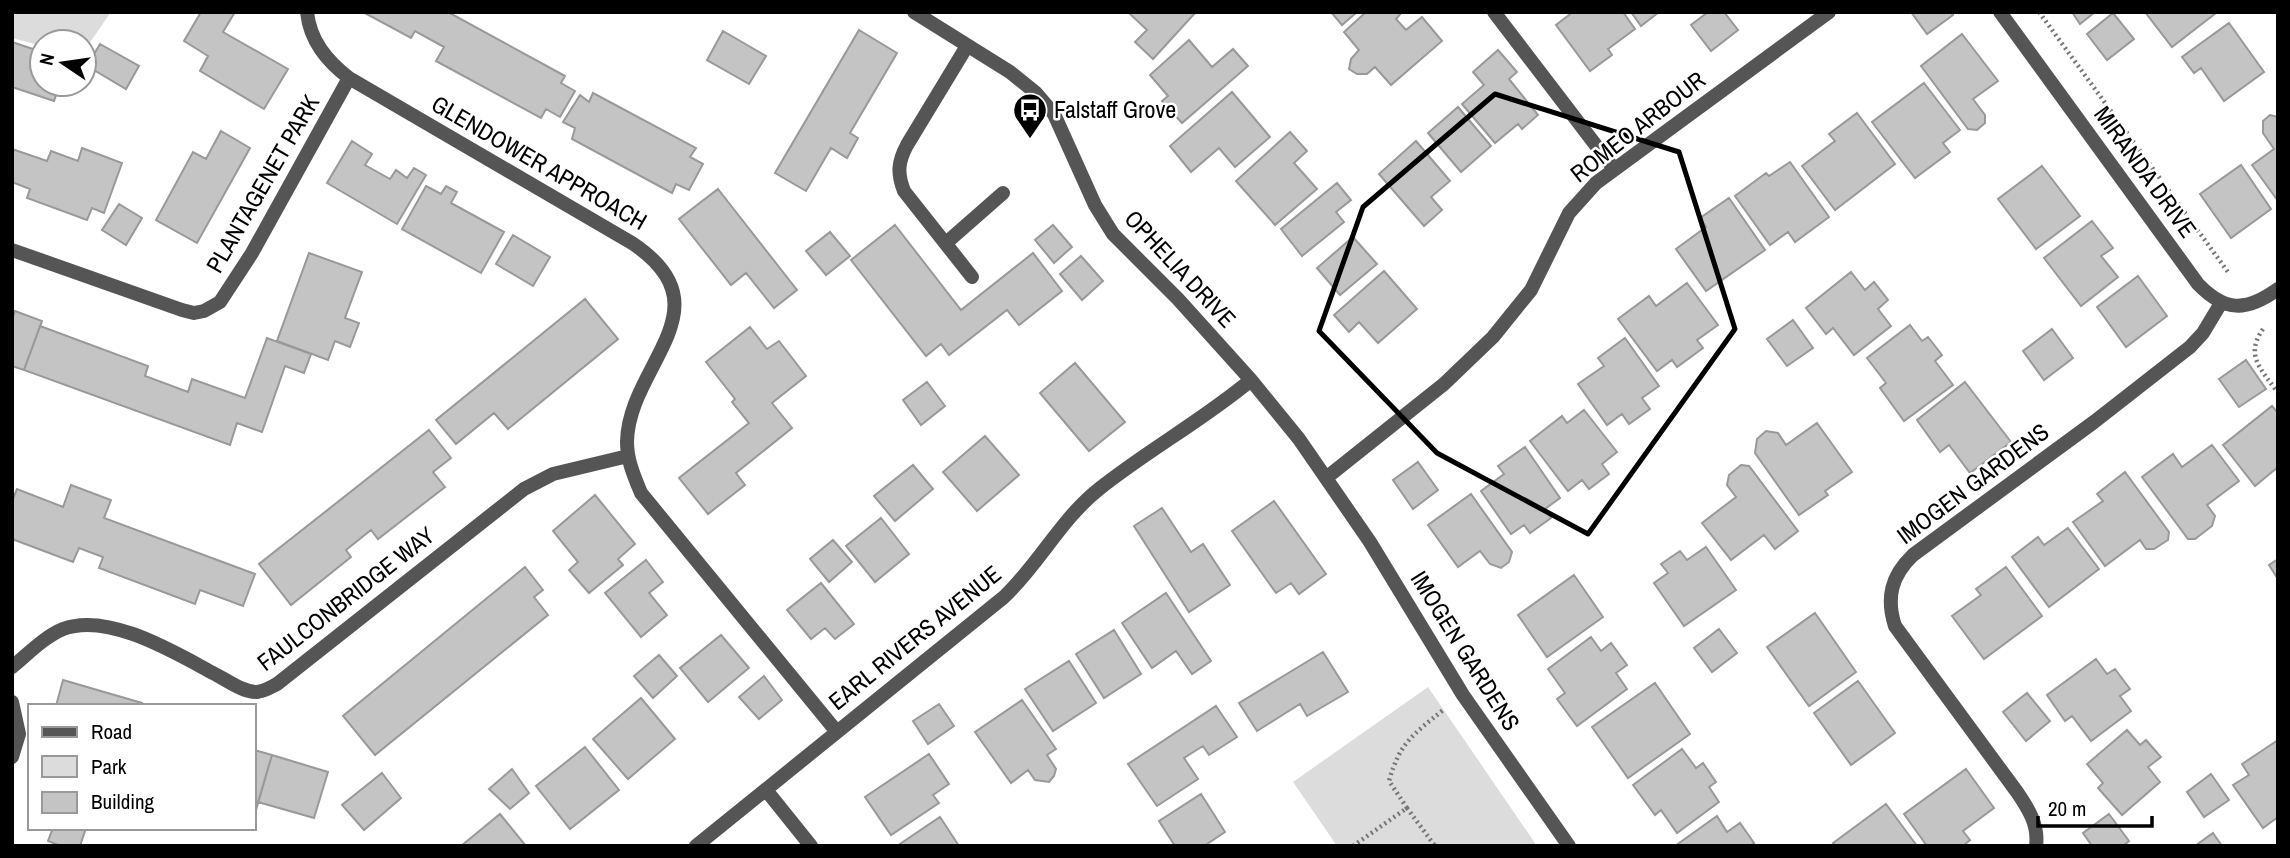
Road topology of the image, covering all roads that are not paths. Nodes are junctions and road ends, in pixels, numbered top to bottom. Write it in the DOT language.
graph roads {
  1 [pos="307,12"];
  2 [pos="914,12"];
  3 [pos="1494,12"];
  4 [pos="1829,12"];
  5 [pos="2000,12"];
  6 [pos="967,46"];
  7 [pos="349,78"];
  8 [pos="1614,169"];
  9 [pos="1003,193"];
  10 [pos="946,243"];
  11 [pos="12,250"];
  12 [pos="972,277"];
  13 [pos="2278,289"];
  14 [pos="2221,303"];
  15 [pos="1251,380"];
  16 [pos="628,456"];
  17 [pos="1326,478"];
  18 [pos="12,667"];
  19 [pos="12,702"];
  20 [pos="837,732"];
  21 [pos="12,757"];
  22 [pos="766,790"];
  23 [pos="696,846"];
  24 [pos="811,846"];
  25 [pos="1569,846"];
  26 [pos="2036,846"];
  1 -- 7 [label="street, GLENDOWER APPROACH"];
  2 -- 6 [label="street, OPHELIA DRIVE"];
  3 -- 8 [label="street"];
  4 -- 8 [label="street, ROMEO ARBOUR"];
  5 -- 14 [label="street, MIRANDA DRIVE"];
  6 -- 10 [label="street"];
  6 -- 15 [label="street, OPHELIA DRIVE"];
  7 -- 11 [label="street, PLANTAGENET PARK"];
  7 -- 16 [label="street, GLENDOWER APPROACH"];
  8 -- 17 [label="street, ROMEO ARBOUR"];
  9 -- 10 [label="street"];
  10 -- 12 [label="street"];
  13 -- 14 [label="street"];
  14 -- 26 [label="street, IMOGEN GARDENS"];
  15 -- 17 [label="street, OPHELIA DRIVE"];
  15 -- 20 [label="street, EARL RIVERS AVENUE"];
  16 -- 18 [label="street, FAULCONBRIDGE WAY"];
  16 -- 20 [label="street, GLENDOWER APPROACH"];
  17 -- 25 [label="street, IMOGEN GARDENS"];
  19 -- 21 [label="street"];
  20 -- 22 [label="street, EARL RIVERS AVENUE"];
  22 -- 23 [label="street, EARL RIVERS AVENUE"];
  22 -- 24 [label="street"];
}
